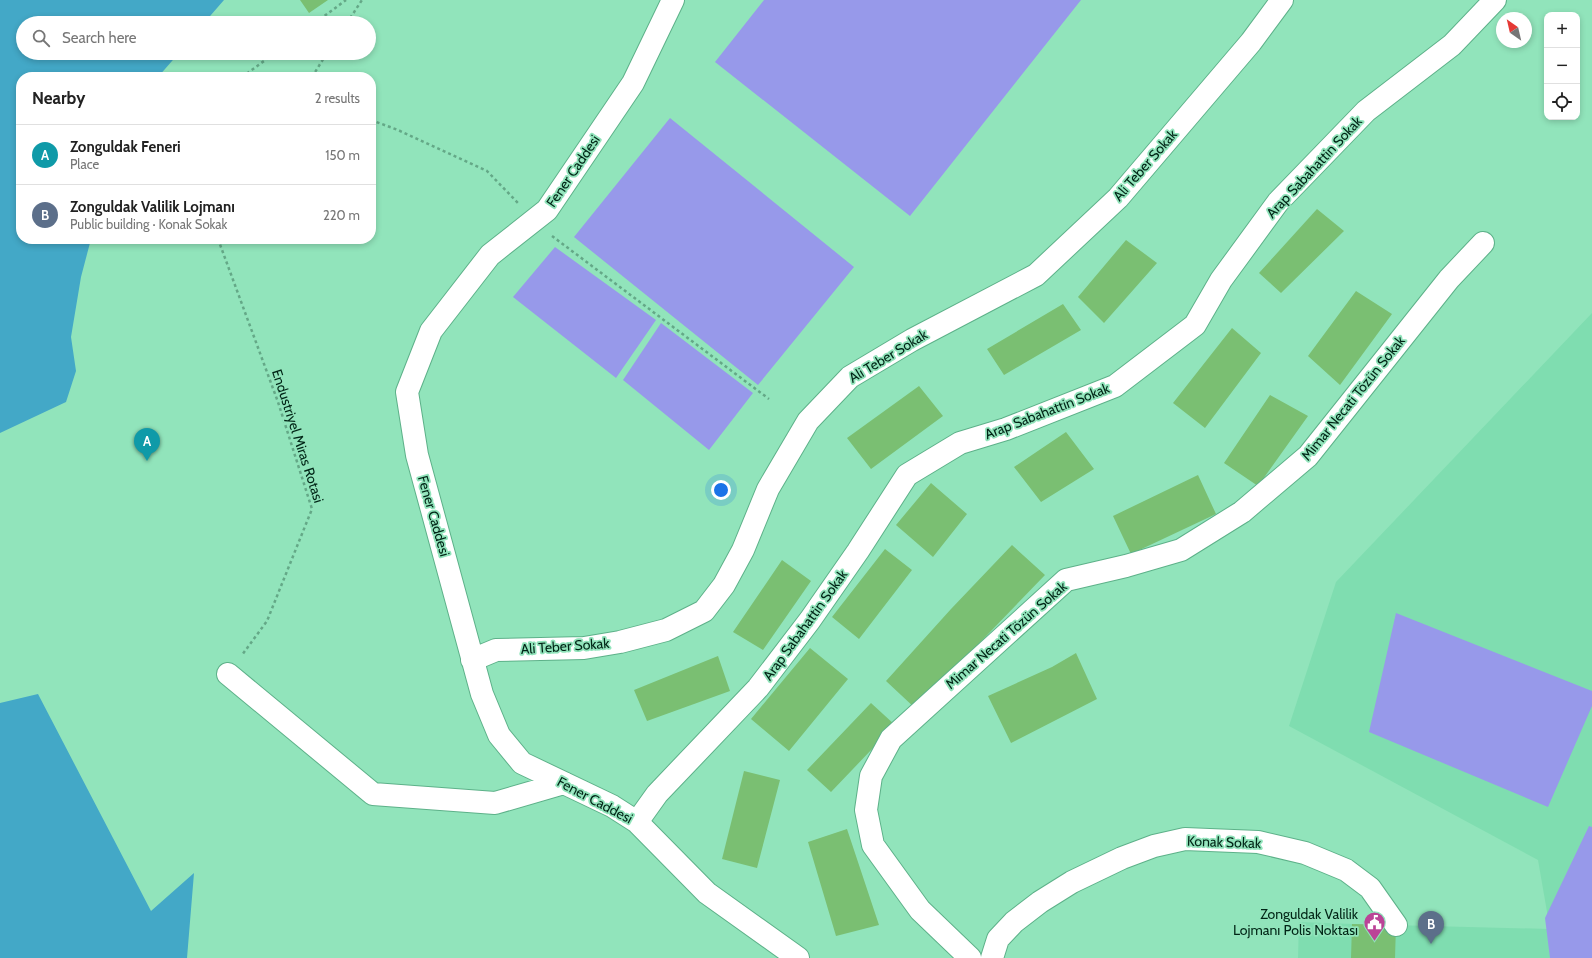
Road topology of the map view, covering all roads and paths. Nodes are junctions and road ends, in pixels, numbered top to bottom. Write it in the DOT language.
graph roads {
  1 [pos="346,0"];
  2 [pos="362,0"];
  3 [pos="673,0"];
  4 [pos="1282,0"];
  5 [pos="1495,0"];
  6 [pos="324,16"];
  7 [pos="352,16"];
  8 [pos="265,60"];
  9 [pos="323,60"];
  10 [pos="249,72"];
  11 [pos="315,72"];
  12 [pos="376,122"];
  13 [pos="535,219"];
  14 [pos="1483,243"];
  15 [pos="220,244"];
  16 [pos="768,399"];
  17 [pos="472,660"];
  18 [pos="228,674"];
  19 [pos="564,783"];
  20 [pos="638,822"];
  21 [pos="1396,925"];
  22 [pos="798,958"];
  23 [pos="970,958"];
  24 [pos="992,958"];
  1 -- 6 [label="path"];
  2 -- 7 [label="path"];
  3 -- 13 [label="street, Fener Caddesi"];
  4 -- 17 [label="street, Ali Teber Sokak"];
  5 -- 20 [label="street, Arap Sabahattin Sokak"];
  8 -- 10 [label="path"];
  9 -- 11 [label="path"];
  12 -- 13 [label="path"];
  13 -- 16 [label="path"];
  13 -- 17 [label="street, Fener Caddesi"];
  14 -- 23 [label="street, Mimar Necati Tözün Sokak"];
  15 -- 18 [label="path, Endustriyel Miras Rotasi"];
  17 -- 19 [label="street, Fener Caddesi"];
  18 -- 19 [label="street"];
  19 -- 20 [label="street, Fener Caddesi"];
  20 -- 22 [label="street, Fener Caddesi"];
  21 -- 24 [label="street, Konak Sokak"];
}
